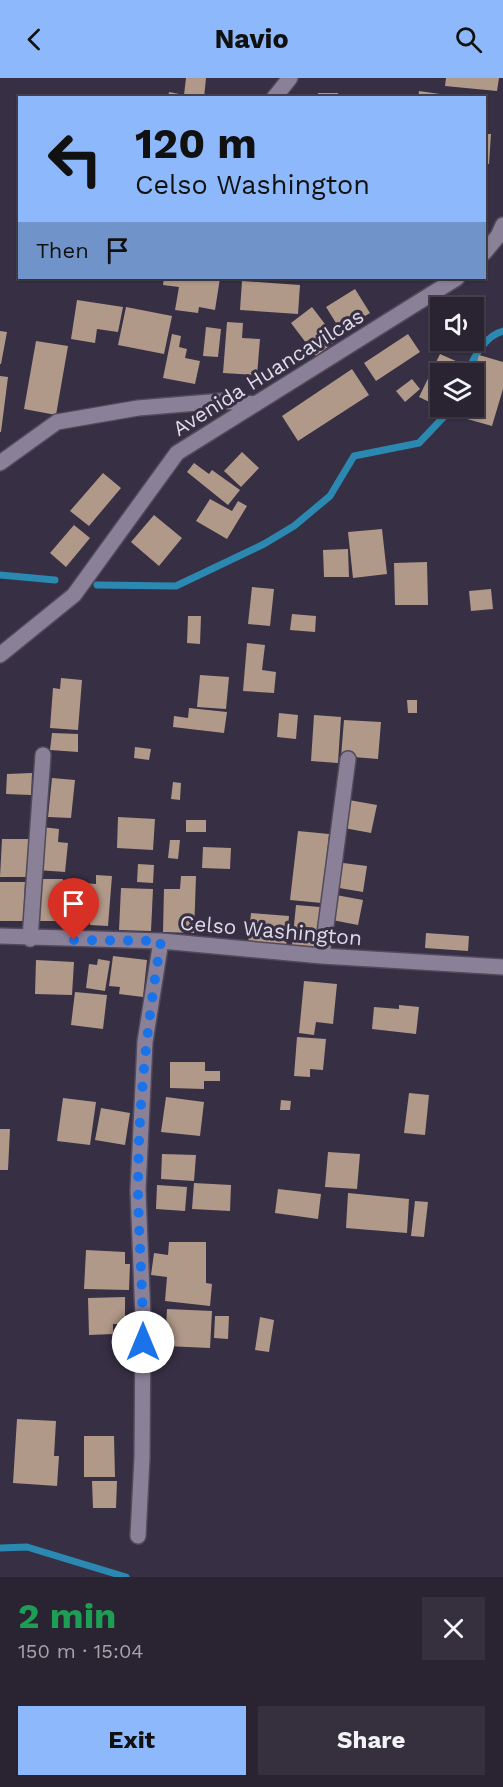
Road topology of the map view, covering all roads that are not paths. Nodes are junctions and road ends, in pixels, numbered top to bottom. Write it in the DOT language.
graph roads {
  1 [pos="290,78"];
  2 [pos="276,96"];
  3 [pos="503,225"];
  4 [pos="486,251"];
  5 [pos="456,279"];
  6 [pos="255,404"];
  7 [pos="0,463"];
  8 [pos="0,655"];
  9 [pos="44,755"];
  10 [pos="348,759"];
  11 [pos="0,936"];
  12 [pos="30,939"];
  13 [pos="161,941"];
  14 [pos="322,957"];
  15 [pos="503,967"];
  16 [pos="138,1536"];
  1 -- 2 [label="street"];
  3 -- 4 [label="street"];
  5 -- 6 [label="street, Avenida Huancavilcas"];
  6 -- 7 [label="street"];
  6 -- 8 [label="street, Avenida Huancavilcas"];
  9 -- 12 [label="street"];
  10 -- 14 [label="street"];
  11 -- 12 [label="street, Celso Washington"];
  12 -- 13 [label="street, Celso Washington"];
  13 -- 14 [label="street, Celso Washington"];
  13 -- 16 [label="street"];
  14 -- 15 [label="street, Celso Washington"];
}
